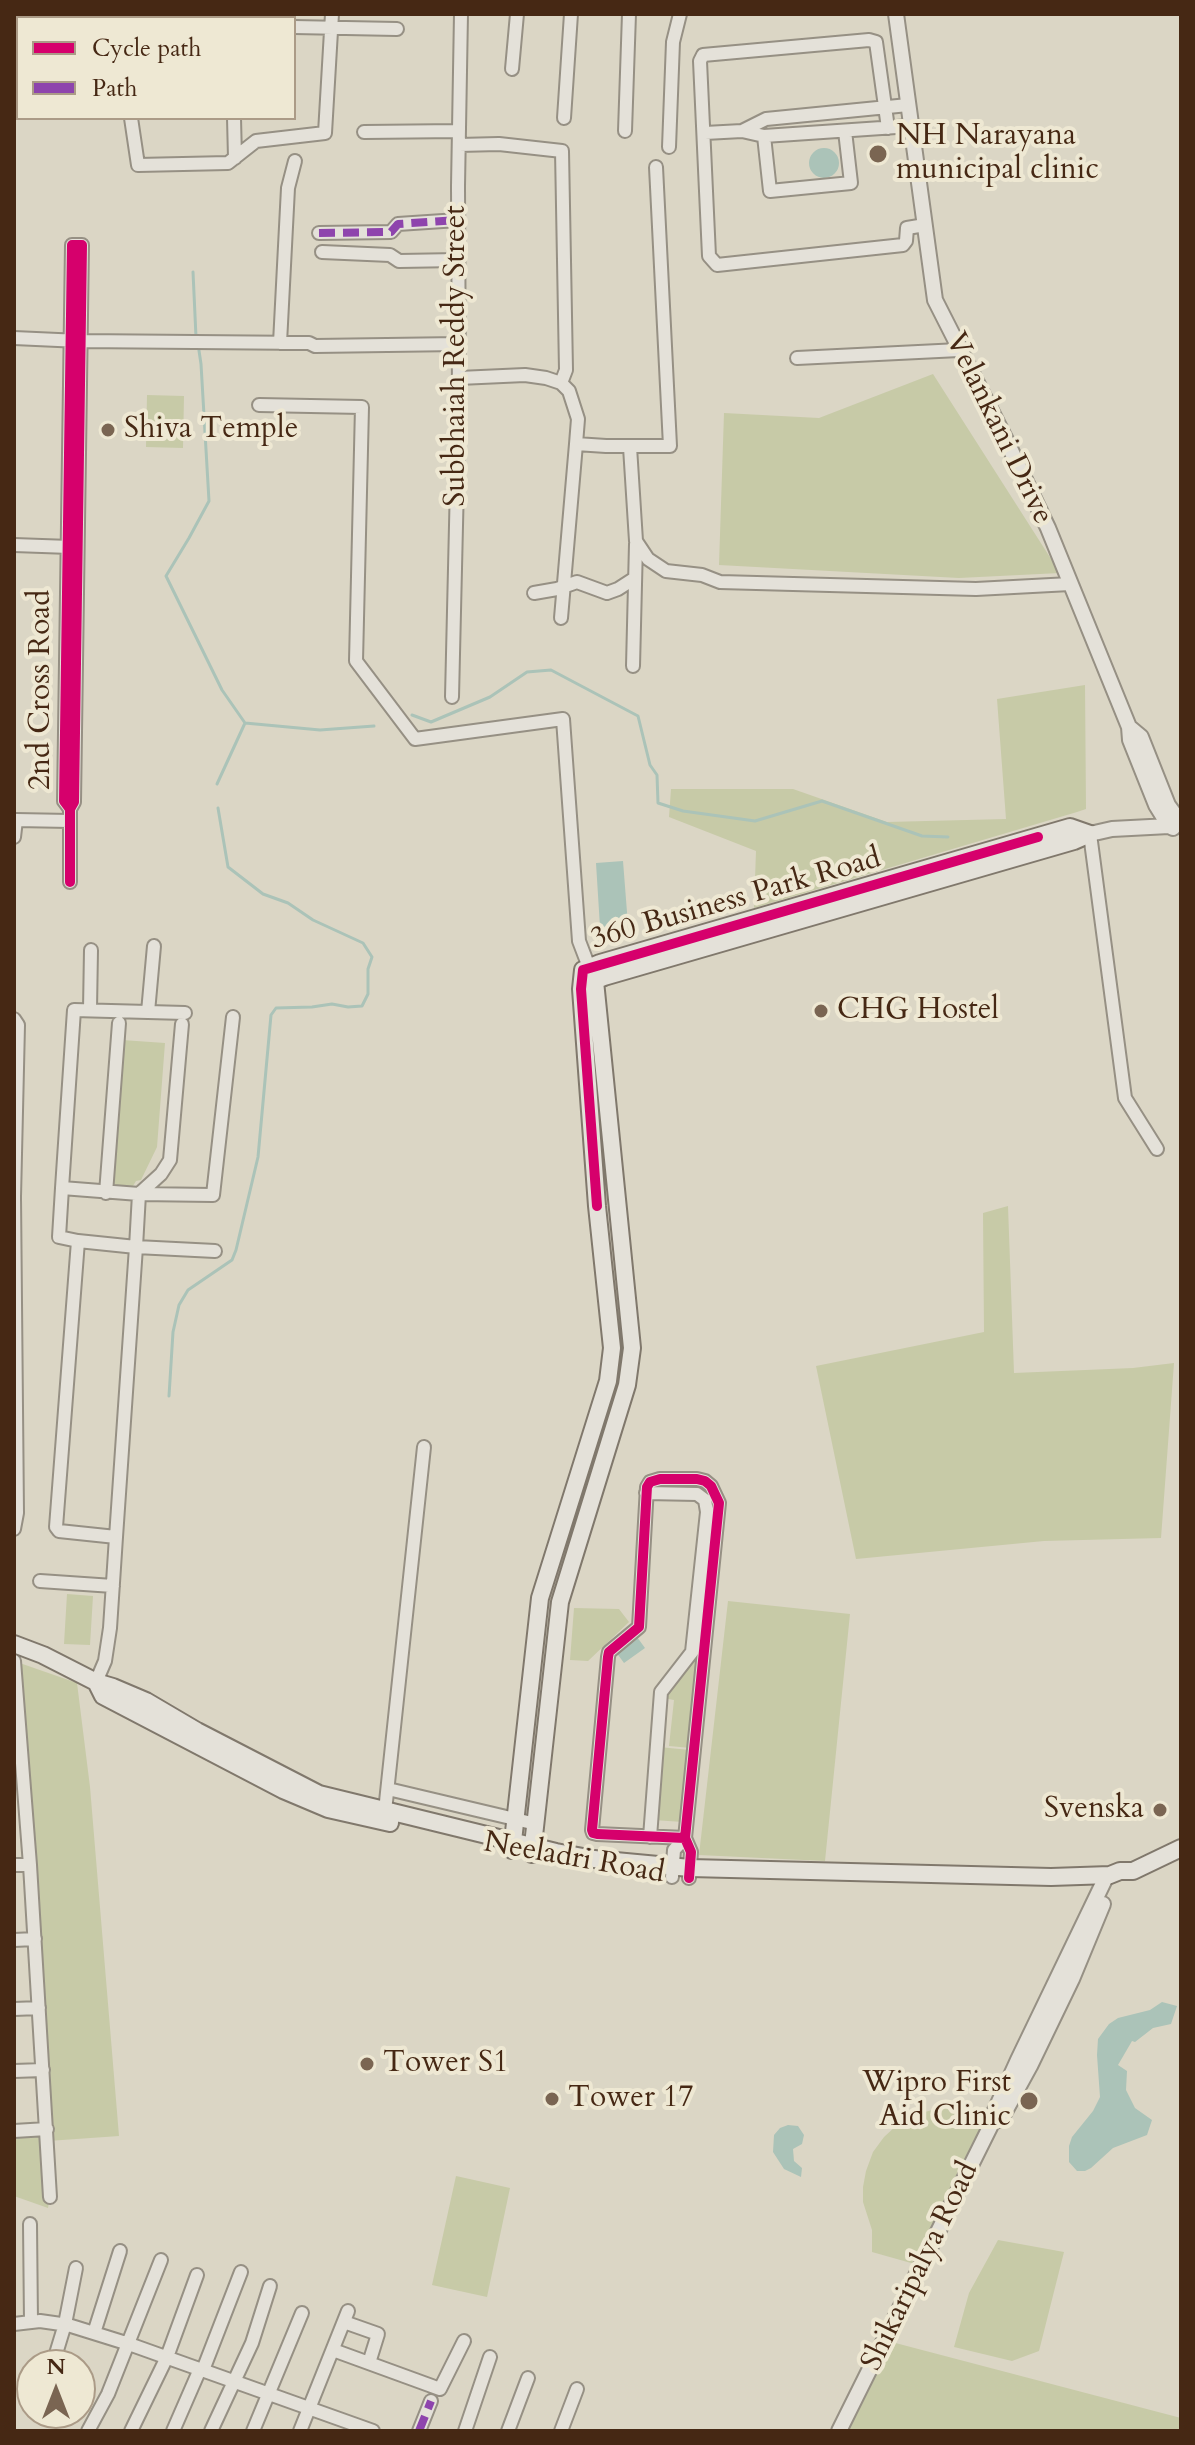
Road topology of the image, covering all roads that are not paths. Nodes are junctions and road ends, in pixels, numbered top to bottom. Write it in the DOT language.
graph roads {
  1 [pos="461,14"];
  2 [pos="517,14"];
  3 [pos="571,14"];
  4 [pos="629,14"];
  5 [pos="680,14"];
  6 [pos="896,14"];
  7 [pos="331,20"];
  8 [pos="296,27"];
  9 [pos="397,29"];
  10 [pos="512,69"];
  11 [pos="908,105"];
  12 [pos="885,107"];
  13 [pos="820,113"];
  14 [pos="564,118"];
  15 [pos="131,120"];
  16 [pos="234,120"];
  17 [pos="911,126"];
  18 [pos="888,128"];
  19 [pos="625,131"];
  20 [pos="742,131"];
  21 [pos="845,131"];
  22 [pos="364,132"];
  23 [pos="821,132"];
  24 [pos="705,133"];
  25 [pos="764,136"];
  26 [pos="459,138"];
  27 [pos="669,147"];
  28 [pos="235,158"];
  29 [pos="295,161"];
  30 [pos="656,167"];
  31 [pos="458,220"];
  32 [pos="925,225"];
  33 [pos="319,233"];
  34 [pos="322,252"];
  35 [pos="458,260"];
  36 [pos="14,338"];
  37 [pos="458,340"];
  38 [pos="74,341"];
  39 [pos="280,343"];
  40 [pos="959,350"];
  41 [pos="797,358"];
  42 [pos="459,378"];
  43 [pos="561,383"];
  44 [pos="259,405"];
  45 [pos="576,444"];
  46 [pos="630,447"];
  47 [pos="636,541"];
  48 [pos="14,545"];
  49 [pos="72,547"];
  50 [pos="635,578"];
  51 [pos="1070,584"];
  52 [pos="564,587"];
  53 [pos="534,593"];
  54 [pos="561,618"];
  55 [pos="633,666"];
  56 [pos="452,697"];
  57 [pos="1129,727"];
  58 [pos="1158,810"];
  59 [pos="70,815"];
  60 [pos="1138,827"];
  61 [pos="1177,827"];
  62 [pos="1090,834"];
  63 [pos="14,837"];
  64 [pos="70,882"];
  65 [pos="154,946"];
  66 [pos="91,950"];
  67 [pos="592,974"];
  68 [pos="90,1009"];
  69 [pos="148,1012"];
  70 [pos="233,1017"];
  71 [pos="14,1019"];
  72 [pos="119,1023"];
  73 [pos="1157,1149"];
  74 [pos="62,1188"];
  75 [pos="106,1193"];
  76 [pos="139,1194"];
  77 [pos="78,1241"];
  78 [pos="136,1247"];
  79 [pos="215,1251"];
  80 [pos="424,1447"];
  81 [pos="646,1493"];
  82 [pos="14,1529"];
  83 [pos="116,1537"];
  84 [pos="40,1581"];
  85 [pos="113,1586"];
  86 [pos="14,1644"];
  87 [pos="14,1661"];
  88 [pos="96,1682"];
  89 [pos="185,1732"];
  90 [pos="388,1789"];
  91 [pos="385,1811"];
  92 [pos="516,1819"];
  93 [pos="536,1824"];
  94 [pos="650,1837"];
  95 [pos="685,1838"];
  96 [pos="512,1846"];
  97 [pos="1181,1848"];
  98 [pos="533,1850"];
  99 [pos="14,1865"];
  100 [pos="30,1865"];
  101 [pos="681,1872"];
  102 [pos="1109,1878"];
  103 [pos="35,1939"];
  104 [pos="14,1940"];
  105 [pos="39,2008"];
  106 [pos="14,2009"];
  107 [pos="43,2070"];
  108 [pos="14,2071"];
  109 [pos="47,2129"];
  110 [pos="14,2131"];
  111 [pos="50,2197"];
  112 [pos="30,2224"];
  113 [pos="120,2251"];
  114 [pos="161,2260"];
  115 [pos="76,2268"];
  116 [pos="241,2272"];
  117 [pos="197,2275"];
  118 [pos="270,2286"];
  119 [pos="302,2313"];
  120 [pos="31,2322"];
  121 [pos="14,2324"];
  122 [pos="65,2324"];
  123 [pos="94,2333"];
  124 [pos="464,2341"];
  125 [pos="129,2344"];
  126 [pos="57,2349"];
  127 [pos="333,2350"];
  128 [pos="167,2357"];
  129 [pos="490,2357"];
  130 [pos="369,2363"];
  131 [pos="201,2369"];
  132 [pos="528,2378"];
  133 [pos="234,2381"];
  134 [pos="577,2389"];
  135 [pos="270,2394"];
  136 [pos="431,2401"];
  137 [pos="309,2408"];
  138 [pos="88,2431"];
  139 [pos="131,2431"];
  140 [pos="173,2431"];
  141 [pos="211,2431"];
  142 [pos="253,2431"];
  143 [pos="300,2431"];
  144 [pos="373,2431"];
  145 [pos="419,2431"];
  146 [pos="465,2431"];
  147 [pos="508,2431"];
  148 [pos="561,2431"];
  149 [pos="839,2431"];
  1 -- 26 [label="street, Subbhaiah Reddy Street"];
  2 -- 10 [label="street"];
  3 -- 14 [label="street"];
  4 -- 19 [label="street"];
  5 -- 27 [label="street"];
  6 -- 11 [label="street, Velankani Drive"];
  7 -- 8 [label="street"];
  7 -- 9 [label="street"];
  7 -- 28 [label="street"];
  11 -- 12 [label="street"];
  11 -- 17 [label="street, Velankani Drive"];
  12 -- 13 [label="street"];
  12 -- 18 [label="street"];
  12 -- 24 [label="street"];
  13 -- 20 [label="street"];
  13 -- 23 [label="street"];
  15 -- 28 [label="street"];
  16 -- 28 [label="street"];
  17 -- 18 [label="street"];
  17 -- 32 [label="street, Velankani Drive"];
  18 -- 21 [label="street"];
  20 -- 24 [label="street"];
  20 -- 25 [label="street"];
  21 -- 23 [label="street"];
  21 -- 25 [label="street"];
  22 -- 26 [label="street"];
  23 -- 25 [label="street"];
  24 -- 32 [label="street"];
  26 -- 31 [label="street, Subbhaiah Reddy Street"];
  26 -- 43 [label="street"];
  29 -- 39 [label="street"];
  30 -- 46 [label="street"];
  31 -- 33 [label="street"];
  31 -- 35 [label="street, Subbhaiah Reddy Street"];
  32 -- 40 [label="street, Velankani Drive"];
  34 -- 35 [label="street"];
  35 -- 37 [label="street, Subbhaiah Reddy Street"];
  36 -- 38 [label="street"];
  37 -- 39 [label="street"];
  37 -- 42 [label="street, Subbhaiah Reddy Street"];
  38 -- 38 [label="street"];
  38 -- 39 [label="street"];
  38 -- 49 [label="street, 2nd Cross Road"];
  40 -- 41 [label="street"];
  40 -- 51 [label="street, Velankani Drive"];
  42 -- 43 [label="street"];
  42 -- 56 [label="street, Subbhaiah Reddy Street"];
  43 -- 45 [label="street"];
  44 -- 67 [label="street"];
  45 -- 46 [label="street"];
  45 -- 52 [label="street"];
  46 -- 47 [label="street"];
  47 -- 50 [label="street"];
  47 -- 51 [label="street"];
  48 -- 49 [label="street"];
  49 -- 59 [label="street, 2nd Cross Road"];
  50 -- 52 [label="street"];
  50 -- 55 [label="street"];
  51 -- 57 [label="street, Velankani Drive"];
  52 -- 53 [label="street"];
  52 -- 54 [label="street"];
  57 -- 58 [label="street, Velankani Drive"];
  57 -- 61 [label="street"];
  58 -- 60 [label="street"];
  58 -- 61 [label="street, Velankani Drive"];
  59 -- 63 [label="street"];
  59 -- 64 [label="street, 2nd Cross Road"];
  60 -- 61 [label="street"];
  60 -- 62 [label="street"];
  62 -- 67 [label="main road, 360 Business Park Road"];
  62 -- 73 [label="street"];
  65 -- 69 [label="street"];
  66 -- 68 [label="street"];
  67 -- 92 [label="main road, 360 Business Park Road"];
  67 -- 93 [label="main road, 360 Business Park Road"];
  68 -- 69 [label="street"];
  68 -- 74 [label="street"];
  69 -- 76 [label="street"];
  70 -- 76 [label="street"];
  71 -- 82 [label="street"];
  72 -- 75 [label="street"];
  74 -- 75 [label="street"];
  74 -- 77 [label="street"];
  75 -- 76 [label="street"];
  76 -- 78 [label="street"];
  77 -- 78 [label="street"];
  77 -- 83 [label="street"];
  78 -- 79 [label="street"];
  78 -- 83 [label="street"];
  80 -- 90 [label="street"];
  81 -- 94 [label="street"];
  81 -- 94 [label="street"];
  81 -- 95 [label="street"];
  83 -- 85 [label="street"];
  84 -- 85 [label="street"];
  85 -- 88 [label="street"];
  86 -- 88 [label="main road, Neeladri Road"];
  87 -- 100 [label="street"];
  88 -- 89 [label="main road, Neeladri Road"];
  89 -- 91 [label="main road, Neeladri Road"];
  89 -- 96 [label="main road, Neeladri Road"];
  90 -- 91 [label="street"];
  90 -- 92 [label="street"];
  91 -- 96 [label="main road, Neeladri Road"];
  92 -- 93 [label="street"];
  92 -- 96 [label="main road, 360 Business Park Road"];
  93 -- 98 [label="main road, 360 Business Park Road"];
  94 -- 95 [label="street"];
  95 -- 101 [label="street"];
  96 -- 98 [label="main road, Neeladri Road"];
  97 -- 102 [label="main road, Neeladri Road"];
  98 -- 101 [label="main road, Neeladri Road"];
  99 -- 100 [label="street"];
  100 -- 103 [label="street"];
  101 -- 102 [label="main road, Neeladri Road"];
  102 -- 149 [label="street, Shikaripalya Road"];
  103 -- 104 [label="street"];
  103 -- 105 [label="street"];
  105 -- 106 [label="street"];
  105 -- 107 [label="street"];
  107 -- 108 [label="street"];
  107 -- 109 [label="street"];
  109 -- 110 [label="street"];
  109 -- 111 [label="street"];
  112 -- 120 [label="street"];
  113 -- 123 [label="street"];
  114 -- 125 [label="street"];
  115 -- 122 [label="street"];
  116 -- 131 [label="street"];
  117 -- 128 [label="street"];
  118 -- 133 [label="street"];
  119 -- 135 [label="street"];
  120 -- 121 [label="street"];
  120 -- 122 [label="street"];
  122 -- 123 [label="street"];
  122 -- 126 [label="street"];
  123 -- 125 [label="street"];
  124 -- 130 [label="street"];
  125 -- 128 [label="street"];
  125 -- 138 [label="street"];
  127 -- 130 [label="street"];
  127 -- 130 [label="street"];
  127 -- 137 [label="street"];
  128 -- 131 [label="street"];
  128 -- 139 [label="street"];
  129 -- 146 [label="street"];
  131 -- 133 [label="street"];
  131 -- 140 [label="street"];
  132 -- 147 [label="street"];
  133 -- 135 [label="street"];
  133 -- 141 [label="street"];
  134 -- 148 [label="street"];
  135 -- 137 [label="street"];
  135 -- 142 [label="street"];
  136 -- 145 [label="street"];
  137 -- 143 [label="street"];
  137 -- 144 [label="street"];
}
